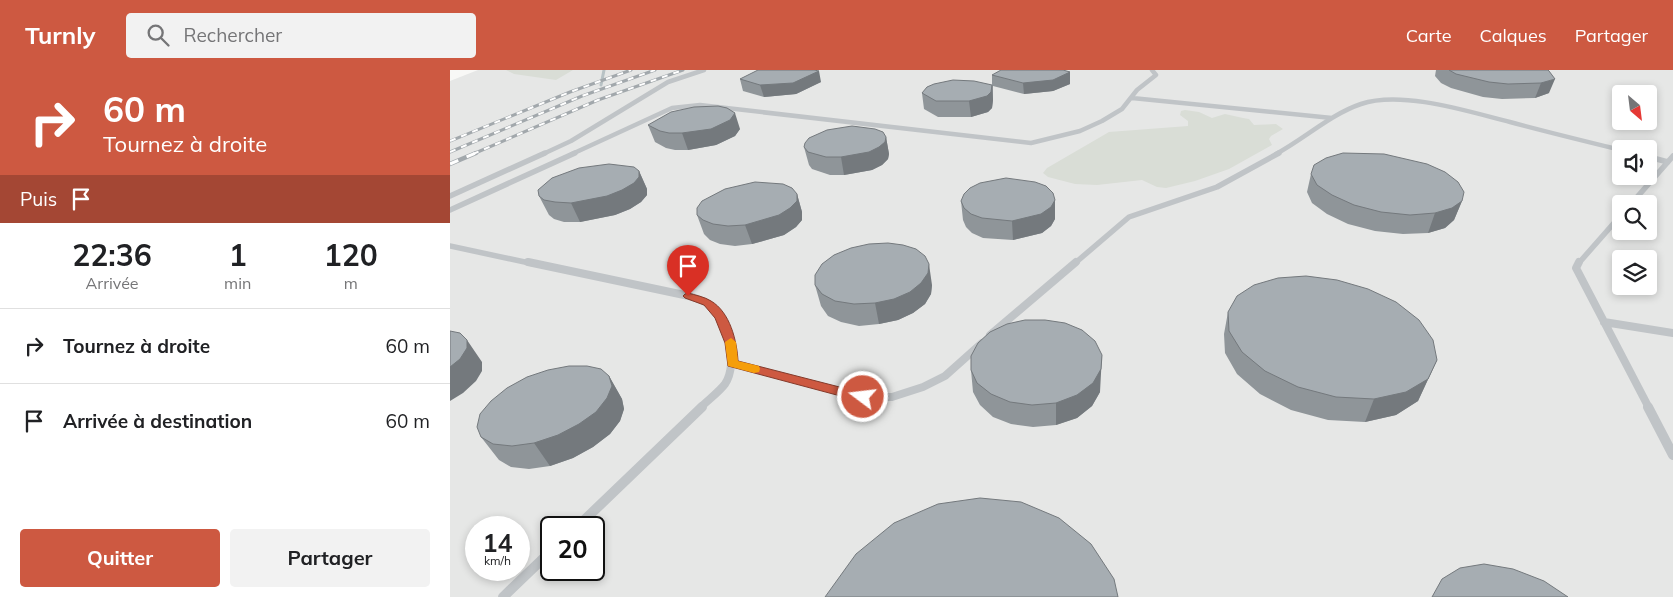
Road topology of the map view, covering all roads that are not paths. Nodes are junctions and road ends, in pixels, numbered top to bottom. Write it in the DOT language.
graph roads {
  1 [pos="704,70"];
  2 [pos="1152,70"];
  3 [pos="1132,98"];
  4 [pos="1332,118"];
  5 [pos="1612,148"];
  6 [pos="1673,156"];
  7 [pos="1657,159"];
  8 [pos="1668,162"];
  9 [pos="1639,195"];
  10 [pos="450,196"];
  11 [pos="450,210"];
  12 [pos="1612,225"];
  13 [pos="450,246"];
  14 [pos="1604,322"];
  15 [pos="1673,333"];
  16 [pos="732,363"];
  17 [pos="1673,455"];
  18 [pos="588,516"];
  19 [pos="540,562"];
  20 [pos="503,597"];
  1 -- 10 [label="lane"];
  2 -- 3 [label="lane"];
  3 -- 4 [label="lane"];
  3 -- 11 [label="lane"];
  4 -- 5 [label="lane"];
  4 -- 16 [label="lane"];
  6 -- 8 [label="lane"];
  7 -- 8 [label="lane"];
  8 -- 9 [label="lane"];
  12 -- 14 [label="lane"];
  13 -- 16 [label="lane"];
  14 -- 15 [label="lane"];
  14 -- 17 [label="lane"];
  16 -- 18 [label="lane"];
  19 -- 20 [label="lane"];
}
